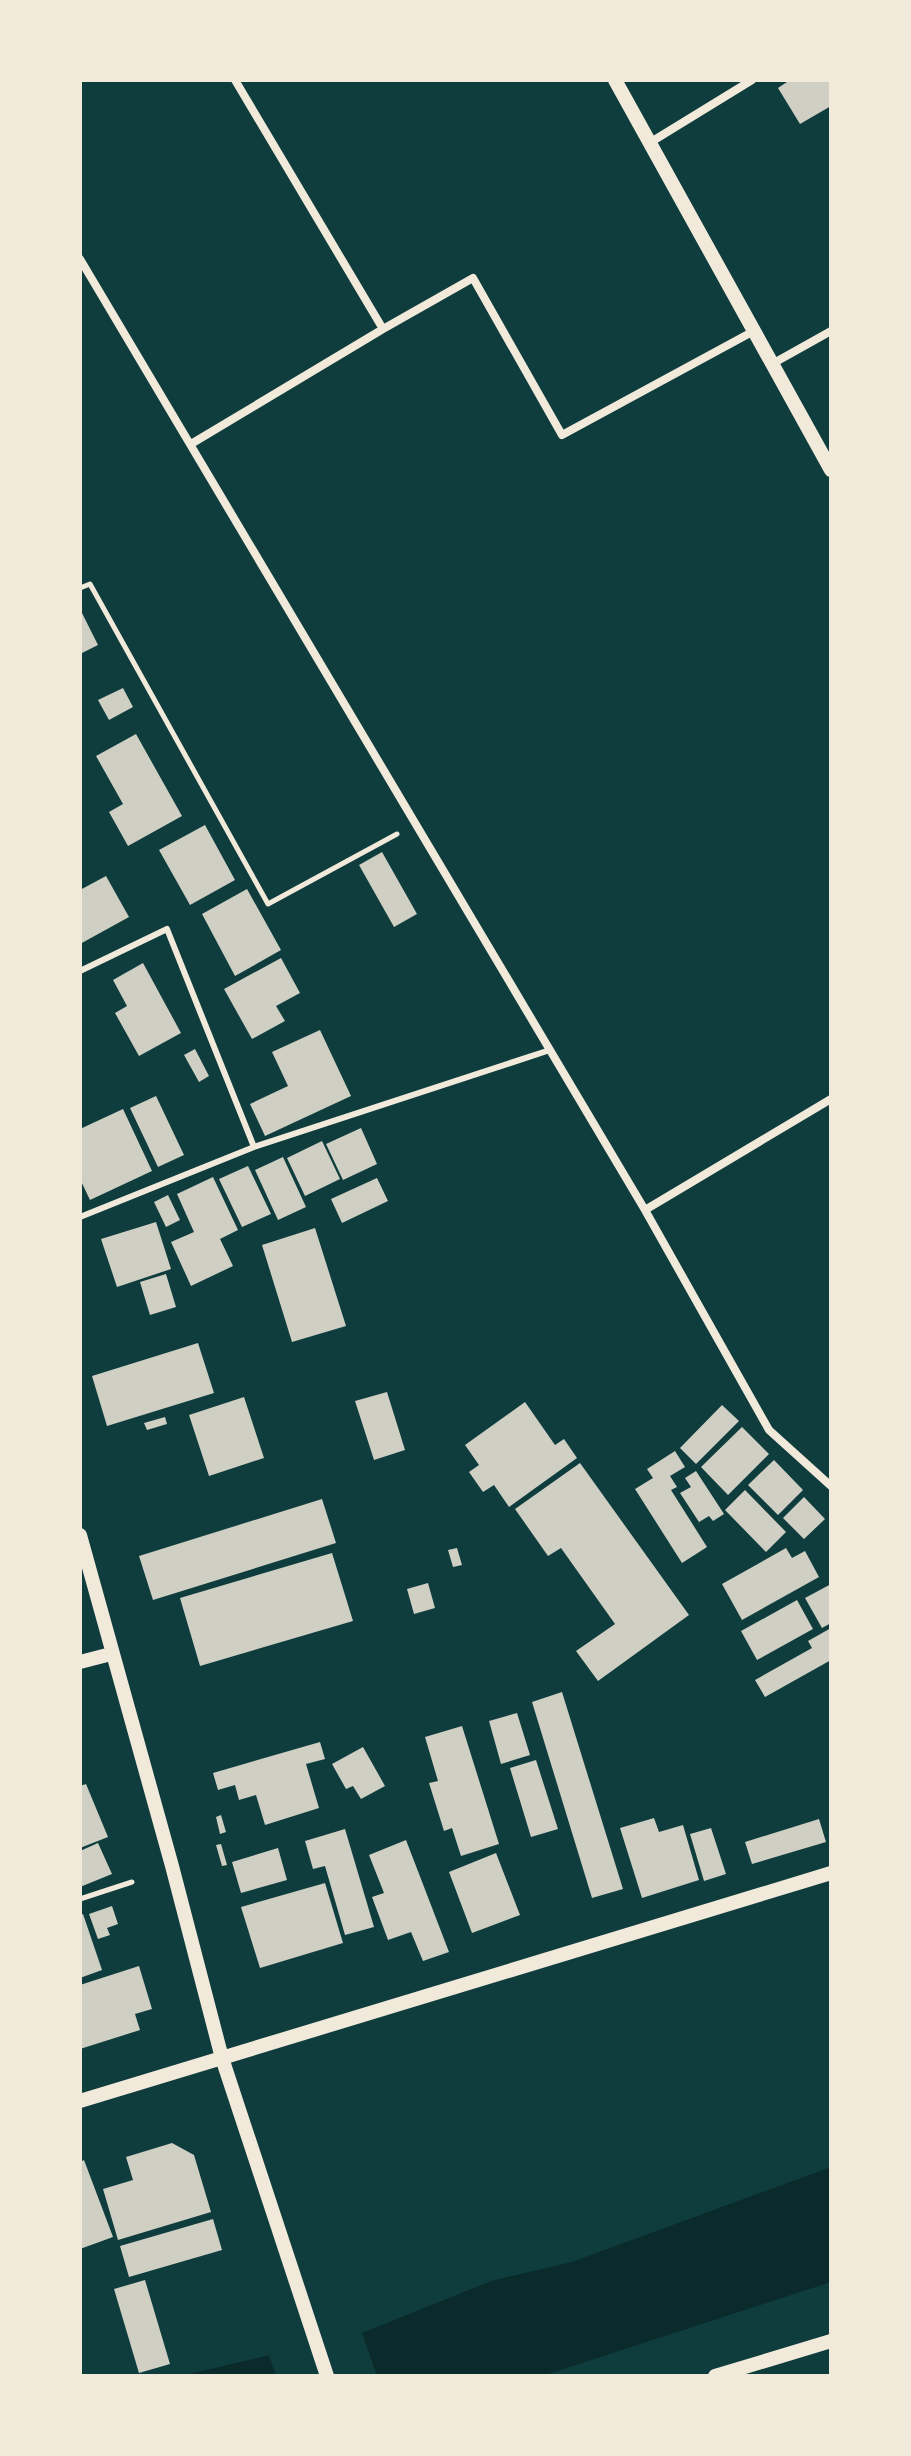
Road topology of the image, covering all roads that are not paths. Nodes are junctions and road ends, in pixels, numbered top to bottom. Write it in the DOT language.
graph roads {
  1 [pos="235,80"];
  2 [pos="615,80"];
  3 [pos="752,80"];
  4 [pos="651,142"];
  5 [pos="80,259"];
  6 [pos="383,329"];
  7 [pos="831,331"];
  8 [pos="752,332"];
  9 [pos="771,365"];
  10 [pos="191,444"];
  11 [pos="831,470"];
  12 [pos="80,971"];
  13 [pos="550,1050"];
  14 [pos="831,1099"];
  15 [pos="254,1147"];
  16 [pos="645,1210"];
  17 [pos="80,1217"];
  18 [pos="831,1486"];
  19 [pos="80,1535"];
  20 [pos="111,1654"];
  21 [pos="80,1662"];
  22 [pos="831,1873"];
  23 [pos="222,2058"];
  24 [pos="80,2101"];
  25 [pos="831,2341"];
  26 [pos="327,2376"];
  27 [pos="715,2376"];
  1 -- 6 [label="street"];
  2 -- 4 [label="street"];
  3 -- 4 [label="street"];
  4 -- 8 [label="street"];
  5 -- 10 [label="street"];
  6 -- 8 [label="street"];
  6 -- 10 [label="street"];
  7 -- 9 [label="street"];
  8 -- 9 [label="street"];
  9 -- 11 [label="street"];
  10 -- 13 [label="street"];
  12 -- 15 [label="lane"];
  13 -- 15 [label="lane"];
  13 -- 16 [label="street"];
  14 -- 16 [label="street"];
  15 -- 17 [label="lane"];
  16 -- 18 [label="street"];
  19 -- 20 [label="street"];
  20 -- 21 [label="street"];
  20 -- 23 [label="street"];
  22 -- 23 [label="street"];
  23 -- 24 [label="street"];
  23 -- 26 [label="street"];
  25 -- 27 [label="street"];
}
